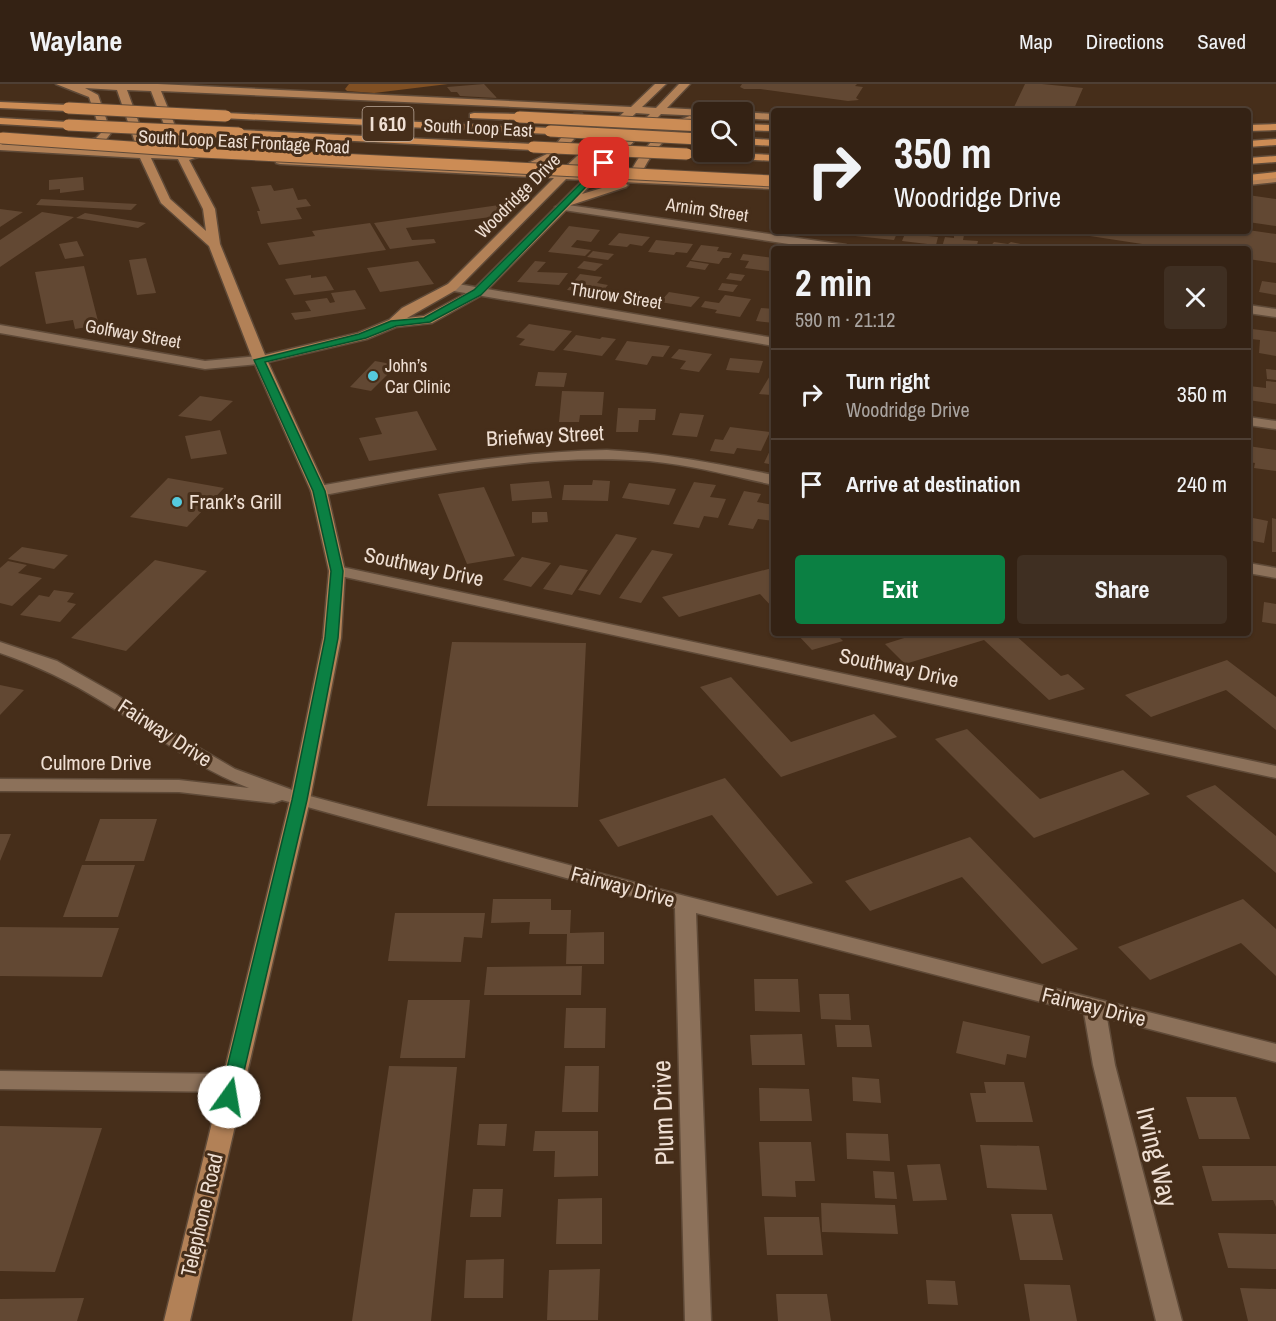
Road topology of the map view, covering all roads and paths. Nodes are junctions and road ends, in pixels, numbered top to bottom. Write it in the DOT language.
graph roads {
  1 [pos="62,84"];
  2 [pos="68,84"];
  3 [pos="661,84"];
  4 [pos="685,84"];
  5 [pos="121,85"];
  6 [pos="154,86"];
  7 [pos="0,105"];
  8 [pos="568,107"];
  9 [pos="633,110"];
  10 [pos="660,111"];
  11 [pos="693,113"];
  12 [pos="226,116"];
  13 [pos="753,116"];
  14 [pos="771,117"];
  15 [pos="693,118"];
  16 [pos="0,121"];
  17 [pos="693,125"];
  18 [pos="1276,126"];
  19 [pos="753,127"];
  20 [pos="771,128"];
  21 [pos="1251,128"];
  22 [pos="693,139"];
  23 [pos="1,141"];
  24 [pos="753,141"];
  25 [pos="771,142"];
  26 [pos="1276,142"];
  27 [pos="1251,144"];
  28 [pos="63,150"];
  29 [pos="145,155"];
  30 [pos="182,156"];
  31 [pos="771,158"];
  32 [pos="1276,159"];
  33 [pos="1251,161"];
  34 [pos="1276,169"];
  35 [pos="1251,171"];
  36 [pos="511,174"];
  37 [pos="561,177"];
  38 [pos="1276,177"];
  39 [pos="589,178"];
  40 [pos="1251,180"];
  41 [pos="771,181"];
  42 [pos="648,182"];
  43 [pos="771,186"];
  44 [pos="542,197"];
  45 [pos="563,205"];
  46 [pos="214,244"];
  47 [pos="827,246"];
  48 [pos="452,287"];
  49 [pos="478,292"];
  50 [pos="1251,309"];
  51 [pos="1276,313"];
  52 [pos="394,323"];
  53 [pos="0,329"];
  54 [pos="771,341"];
  55 [pos="260,360"];
  56 [pos="1251,421"];
  57 [pos="1276,425"];
  58 [pos="771,479"];
  59 [pos="319,491"];
  60 [pos="1251,569"];
  61 [pos="337,571"];
  62 [pos="1276,573"];
  63 [pos="0,646"];
  64 [pos="1276,772"];
  65 [pos="0,785"];
  66 [pos="300,800"];
  67 [pos="685,903"];
  68 [pos="1094,1007"];
  69 [pos="1276,1053"];
  70 [pos="0,1080"];
  71 [pos="232,1083"];
  72 [pos="177,1321"];
  73 [pos="698,1321"];
  74 [pos="1169,1321"];
  1 -- 2 [label="main road"];
  2 -- 5 [label="main road"];
  2 -- 28 [label="main road"];
  3 -- 9 [label="main road, Woodridge Drive"];
  4 -- 10 [label="main road, Woodridge Drive"];
  5 -- 6 [label="main road"];
  5 -- 29 [label="main road, Telephone Road"];
  6 -- 8 [label="main road"];
  6 -- 30 [label="main road, Telephone Road"];
  7 -- 12 [label="highway, South Loop East / I 610, bridge"];
  8 -- 9 [label="main road"];
  8 -- 36 [label="main road"];
  9 -- 10 [label="main road"];
  9 -- 37 [label="main road, Woodridge Drive"];
  10 -- 11 [label="main road"];
  10 -- 39 [label="main road, Woodridge Drive"];
  12 -- 17 [label="highway, bridge"];
  12 -- 22 [label="highway, South Loop East / I 610, bridge"];
  13 -- 14 [label="main road"];
  15 -- 42 [label="main road"];
  16 -- 31 [label="highway, South Loop East / I 610, bridge"];
  18 -- 21 [label="highway"];
  19 -- 20 [label="highway"];
  23 -- 28 [label="main road, South Loop East Frontage Road"];
  23 -- 41 [label="highway, bridge"];
  24 -- 25 [label="highway"];
  26 -- 27 [label="highway"];
  28 -- 29 [label="main road, South Loop East Frontage Road"];
  29 -- 30 [label="main road, South Loop East Frontage Road"];
  29 -- 46 [label="main road, Telephone Road"];
  30 -- 36 [label="main road, South Loop East Frontage Road"];
  30 -- 46 [label="main road, Telephone Road"];
  32 -- 33 [label="highway"];
  34 -- 35 [label="highway"];
  36 -- 37 [label="main road, South Loop East Frontage Road"];
  36 -- 44 [label="main road"];
  37 -- 39 [label="main road, South Loop East Frontage Road"];
  37 -- 44 [label="main road, Woodridge Drive"];
  38 -- 40 [label="main road"];
  39 -- 42 [label="main road, South Loop East Frontage Road"];
  39 -- 45 [label="main road, Woodridge Drive"];
  42 -- 43 [label="main road, South Loop East Frontage Road"];
  42 -- 45 [label="main road"];
  44 -- 48 [label="main road, Woodridge Drive"];
  45 -- 47 [label="street, Arnim Street"];
  45 -- 49 [label="main road, Woodridge Drive"];
  46 -- 55 [label="main road, Telephone Road"];
  48 -- 49 [label="street, Thurow Street"];
  48 -- 52 [label="main road, Woodridge Drive"];
  49 -- 52 [label="main road, Woodridge Drive"];
  49 -- 54 [label="street, Thurow Street"];
  50 -- 51 [label="street"];
  52 -- 55 [label="main road, Woodridge Drive"];
  53 -- 55 [label="street, Golfway Street"];
  55 -- 59 [label="main road, Telephone Road"];
  56 -- 57 [label="street"];
  58 -- 59 [label="street, Briefway Street"];
  59 -- 61 [label="main road, Telephone Road"];
  60 -- 62 [label="street"];
  61 -- 64 [label="street, Southway Drive"];
  61 -- 66 [label="main road, Telephone Road"];
  63 -- 66 [label="street, Fairway Drive"];
  65 -- 66 [label="street, Culmore Drive"];
  66 -- 67 [label="street, Fairway Drive"];
  66 -- 71 [label="main road, Telephone Road"];
  67 -- 68 [label="street, Fairway Drive"];
  67 -- 73 [label="street, Plum Drive"];
  68 -- 69 [label="street, Fairway Drive"];
  68 -- 74 [label="street, Irving Way"];
  70 -- 71 [label="street"];
  71 -- 72 [label="main road, Telephone Road"];
}
